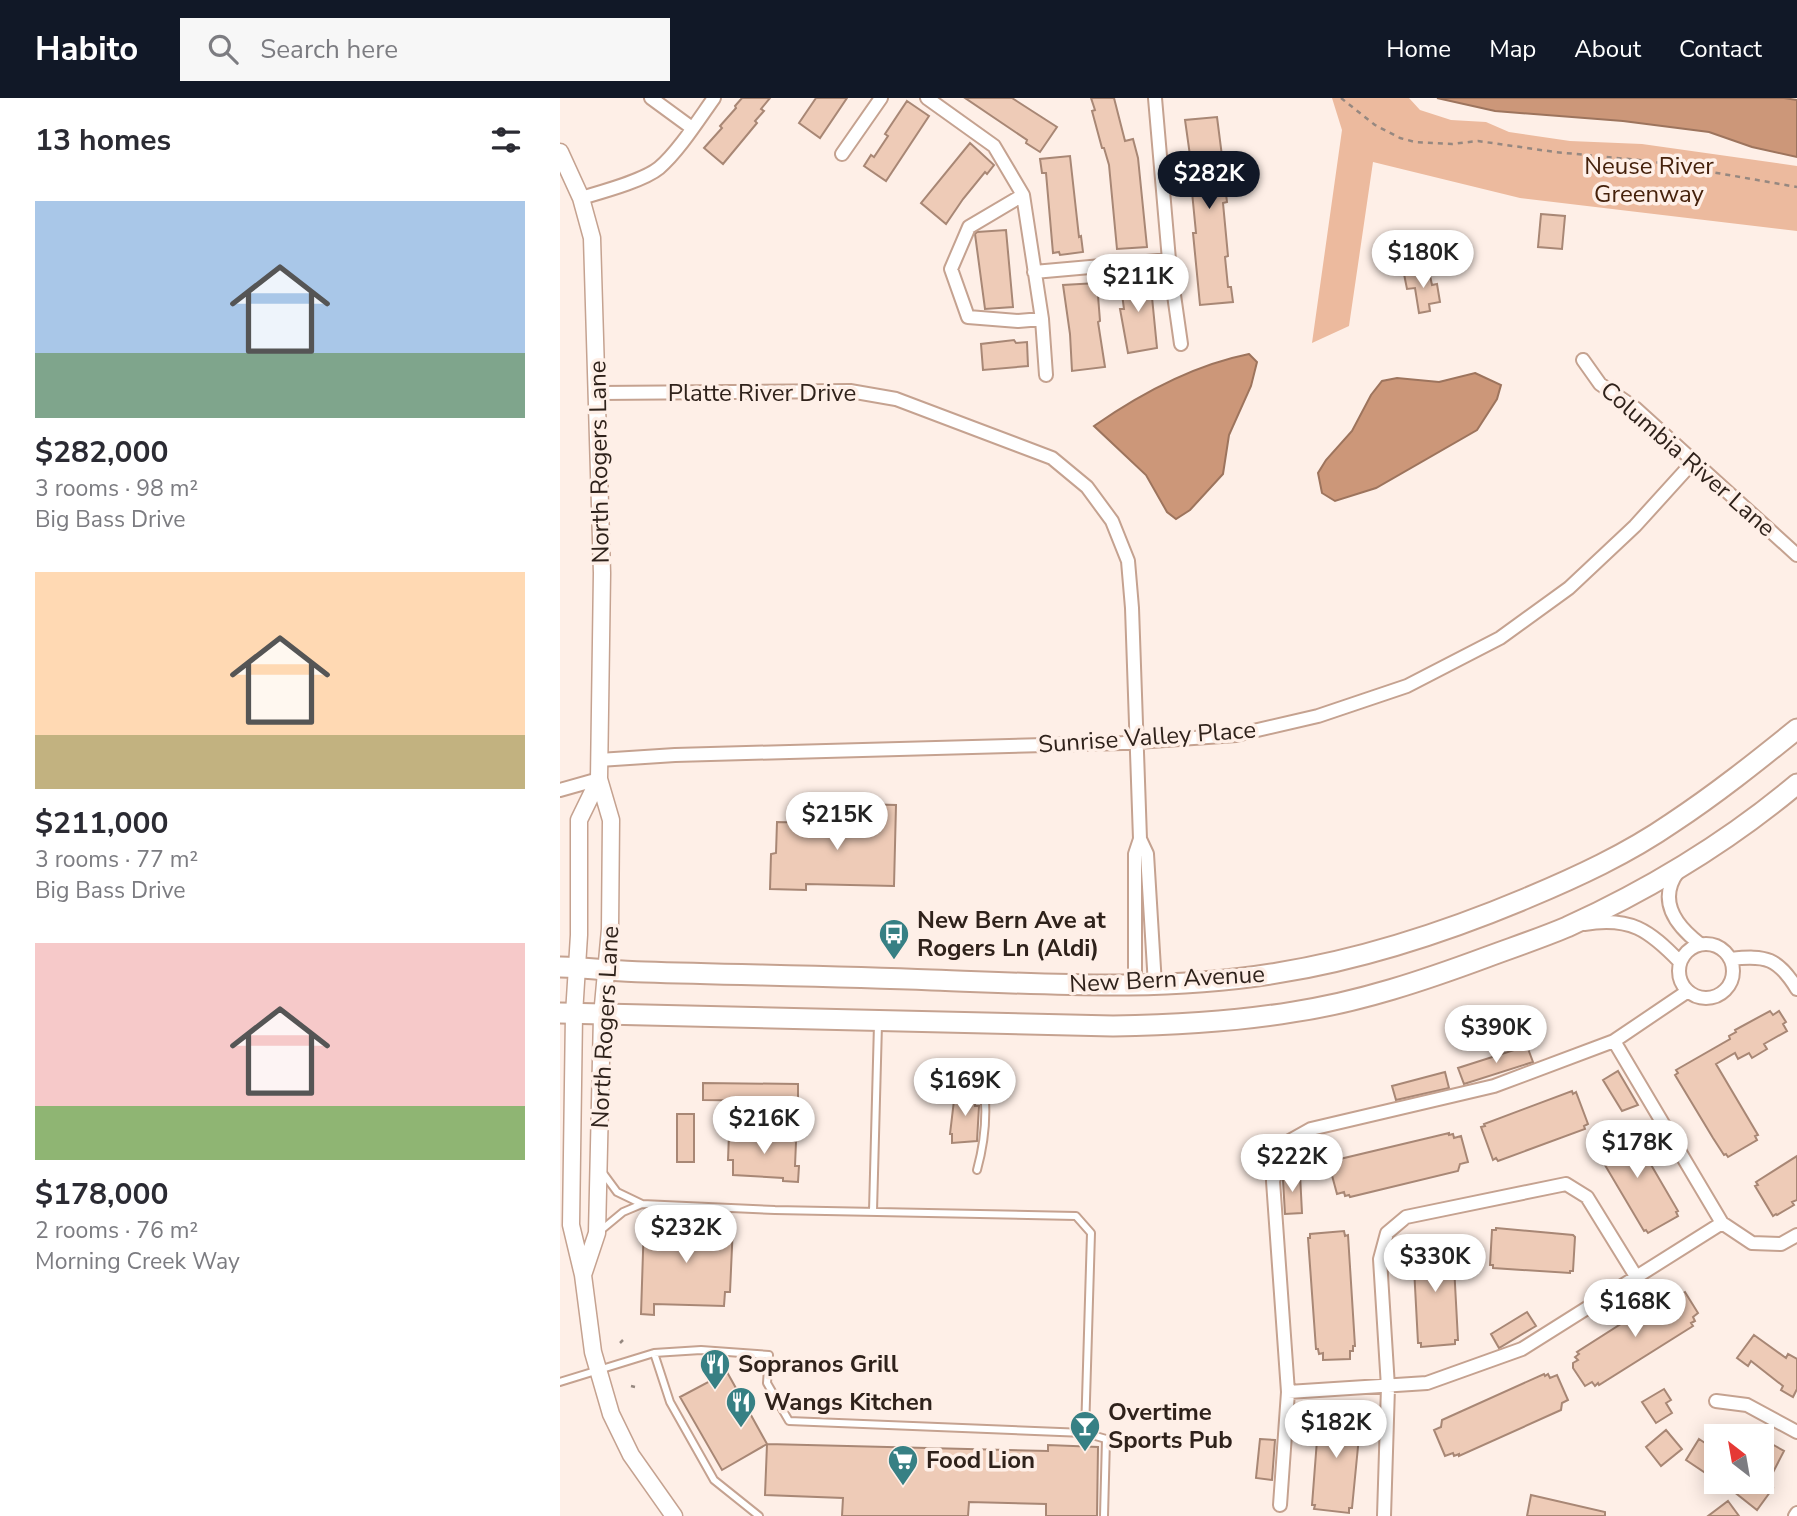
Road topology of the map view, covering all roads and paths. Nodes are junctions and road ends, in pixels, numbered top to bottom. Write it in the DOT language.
graph roads {
  1 [pos="650,98"];
  2 [pos="713,98"];
  3 [pos="881,98"];
  4 [pos="927,98"];
  5 [pos="1155,98"];
  6 [pos="1341,98"];
  7 [pos="692,128"];
  8 [pos="560,152"];
  9 [pos="842,154"];
  10 [pos="1797,187"];
  11 [pos="1023,195"];
  12 [pos="581,198"];
  13 [pos="1170,260"];
  14 [pos="1034,272"];
  15 [pos="1042,319"];
  16 [pos="1181,344"];
  17 [pos="1583,360"];
  18 [pos="1046,375"];
  19 [pos="598,393"];
  20 [pos="1693,462"];
  21 [pos="1797,555"];
  22 [pos="1797,729"];
  23 [pos="1138,742"];
  24 [pos="599,760"];
  25 [pos="599,779"];
  26 [pos="1797,784"];
  27 [pos="560,790"];
  28 [pos="1140,839"];
  29 [pos="1683,864"];
  30 [pos="1566,927"];
  31 [pos="1700,944"];
  32 [pos="1731,959"];
  33 [pos="1680,962"];
  34 [pos="569,968"];
  35 [pos="606,970"];
  36 [pos="1155,985"];
  37 [pos="1135,986"];
  38 [pos="1797,989"];
  39 [pos="1688,991"];
  40 [pos="567,1014"];
  41 [pos="602,1016"];
  42 [pos="878,1022"];
  43 [pos="1614,1041"];
  44 [pos="925,1071"];
  45 [pos="599,1161"];
  46 [pos="977,1170"];
  47 [pos="565,1202"];
  48 [pos="642,1204"];
  49 [pos="873,1211"];
  50 [pos="1722,1223"];
  51 [pos="597,1233"];
  52 [pos="1797,1235"];
  53 [pos="583,1275"];
  54 [pos="1637,1278"];
  55 [pos="654,1353"];
  56 [pos="597,1371"];
  57 [pos="560,1382"];
  58 [pos="1388,1387"];
  59 [pos="1288,1392"];
  60 [pos="1716,1401"];
  61 [pos="1797,1432"];
  62 [pos="1085,1433"];
  63 [pos="1280,1504"];
  64 [pos="674,1516"];
  65 [pos="759,1516"];
  66 [pos="1104,1516"];
  67 [pos="1384,1516"];
  1 -- 7 [label="street"];
  2 -- 7 [label="street"];
  3 -- 9 [label="street"];
  4 -- 11 [label="street"];
  5 -- 13 [label="street"];
  6 -- 10 [label="path"];
  7 -- 12 [label="street"];
  8 -- 12 [label="street, North Rogers Lane"];
  11 -- 14 [label="street"];
  11 -- 15 [label="street"];
  12 -- 19 [label="street, North Rogers Lane"];
  13 -- 14 [label="street"];
  13 -- 16 [label="street"];
  14 -- 15 [label="street"];
  15 -- 18 [label="street"];
  17 -- 20 [label="street, Columbia River Lane"];
  19 -- 23 [label="street, Platte River Drive"];
  19 -- 24 [label="street, North Rogers Lane"];
  20 -- 21 [label="street, Columbia River Lane"];
  20 -- 23 [label="street, Sunrise Valley Place"];
  22 -- 36 [label="main road, New Bern Avenue"];
  23 -- 24 [label="street, Sunrise Valley Place"];
  23 -- 28 [label="street, Platte River Drive"];
  24 -- 25 [label="street, North Rogers Lane"];
  25 -- 27 [label="street"];
  25 -- 34 [label="street, North Rogers Lane"];
  25 -- 35 [label="street, North Rogers Lane"];
  26 -- 29 [label="main road, New Bern Avenue"];
  28 -- 36 [label="street, Platte River Drive"];
  28 -- 37 [label="street, Platte River Drive"];
  29 -- 30 [label="main road, New Bern Avenue"];
  29 -- 31 [label="street"];
  30 -- 33 [label="street"];
  30 -- 42 [label="main road, New Bern Avenue"];
  31 -- 32 [label="street"];
  31 -- 33 [label="street"];
  32 -- 38 [label="street"];
  32 -- 39 [label="street"];
  33 -- 39 [label="street"];
  34 -- 35 [label="main road, New Bern Avenue"];
  34 -- 40 [label="street, North Rogers Lane"];
  35 -- 37 [label="main road, New Bern Avenue"];
  35 -- 41 [label="street, North Rogers Lane"];
  36 -- 37 [label="main road, New Bern Avenue"];
  39 -- 43 [label="street"];
  40 -- 41 [label="main road, New Bern Avenue"];
  40 -- 47 [label="street, North Rogers Lane"];
  41 -- 42 [label="main road, New Bern Avenue"];
  41 -- 45 [label="street, North Rogers Lane"];
  42 -- 49 [label="lane"];
  43 -- 50 [label="street"];
  43 -- 59 [label="street"];
  44 -- 46 [label="lane"];
  45 -- 48 [label="lane"];
  45 -- 51 [label="street, North Rogers Lane"];
  47 -- 53 [label="street, North Rogers Lane"];
  48 -- 49 [label="lane"];
  48 -- 51 [label="lane"];
  49 -- 62 [label="lane"];
  50 -- 52 [label="street"];
  50 -- 54 [label="street"];
  51 -- 53 [label="street, North Rogers Lane"];
  53 -- 56 [label="street, North Rogers Lane"];
  54 -- 58 [label="street"];
  54 -- 58 [label="street"];
  55 -- 56 [label="lane"];
  55 -- 62 [label="lane"];
  55 -- 65 [label="lane"];
  56 -- 57 [label="lane"];
  56 -- 64 [label="street, North Rogers Lane"];
  58 -- 59 [label="street"];
  58 -- 67 [label="street"];
  59 -- 63 [label="street"];
  60 -- 61 [label="street"];
  62 -- 66 [label="lane"];
}
